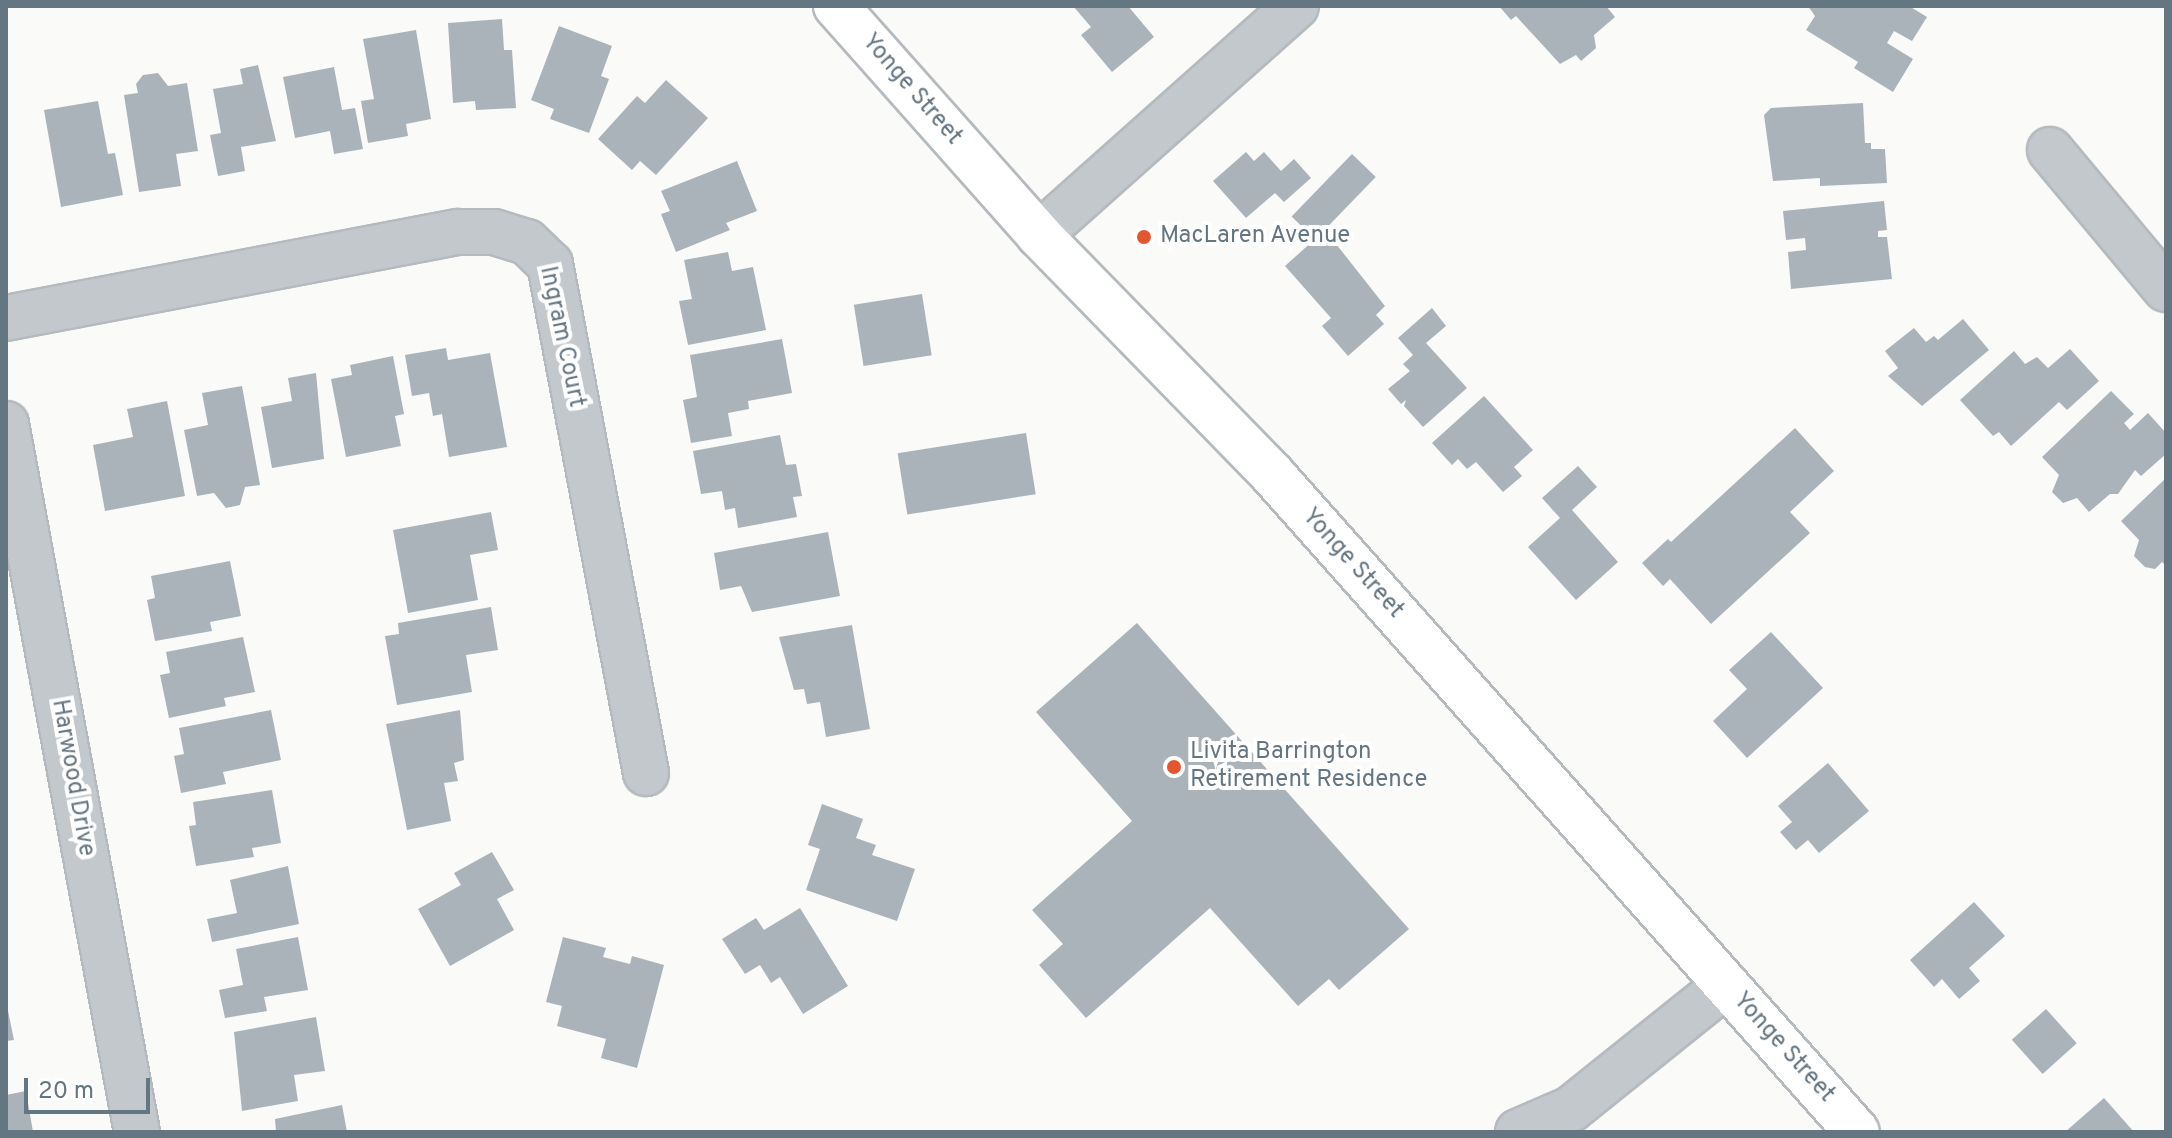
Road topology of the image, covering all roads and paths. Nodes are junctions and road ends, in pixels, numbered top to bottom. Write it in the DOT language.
graph roads {
  1 [pos="836,6"];
  2 [pos="1296,6"];
  3 [pos="2050,150"];
  4 [pos="1039,235"];
  5 [pos="2166,289"];
  6 [pos="6,318"];
  7 [pos="6,424"];
  8 [pos="646,773"];
  9 [pos="1726,985"];
  10 [pos="1579,1120"];
  11 [pos="137,1132"];
  12 [pos="1518,1132"];
  13 [pos="1857,1132"];
  1 -- 4 [label="main road, Yonge Street"];
  2 -- 4 [label="street"];
  3 -- 5 [label="street"];
  4 -- 9 [label="main road, Yonge Street"];
  6 -- 8 [label="street, Ingram Court"];
  7 -- 11 [label="street, Harwood Drive"];
  9 -- 10 [label="street"];
  9 -- 13 [label="main road, Yonge Street"];
  10 -- 12 [label="street"];
}
